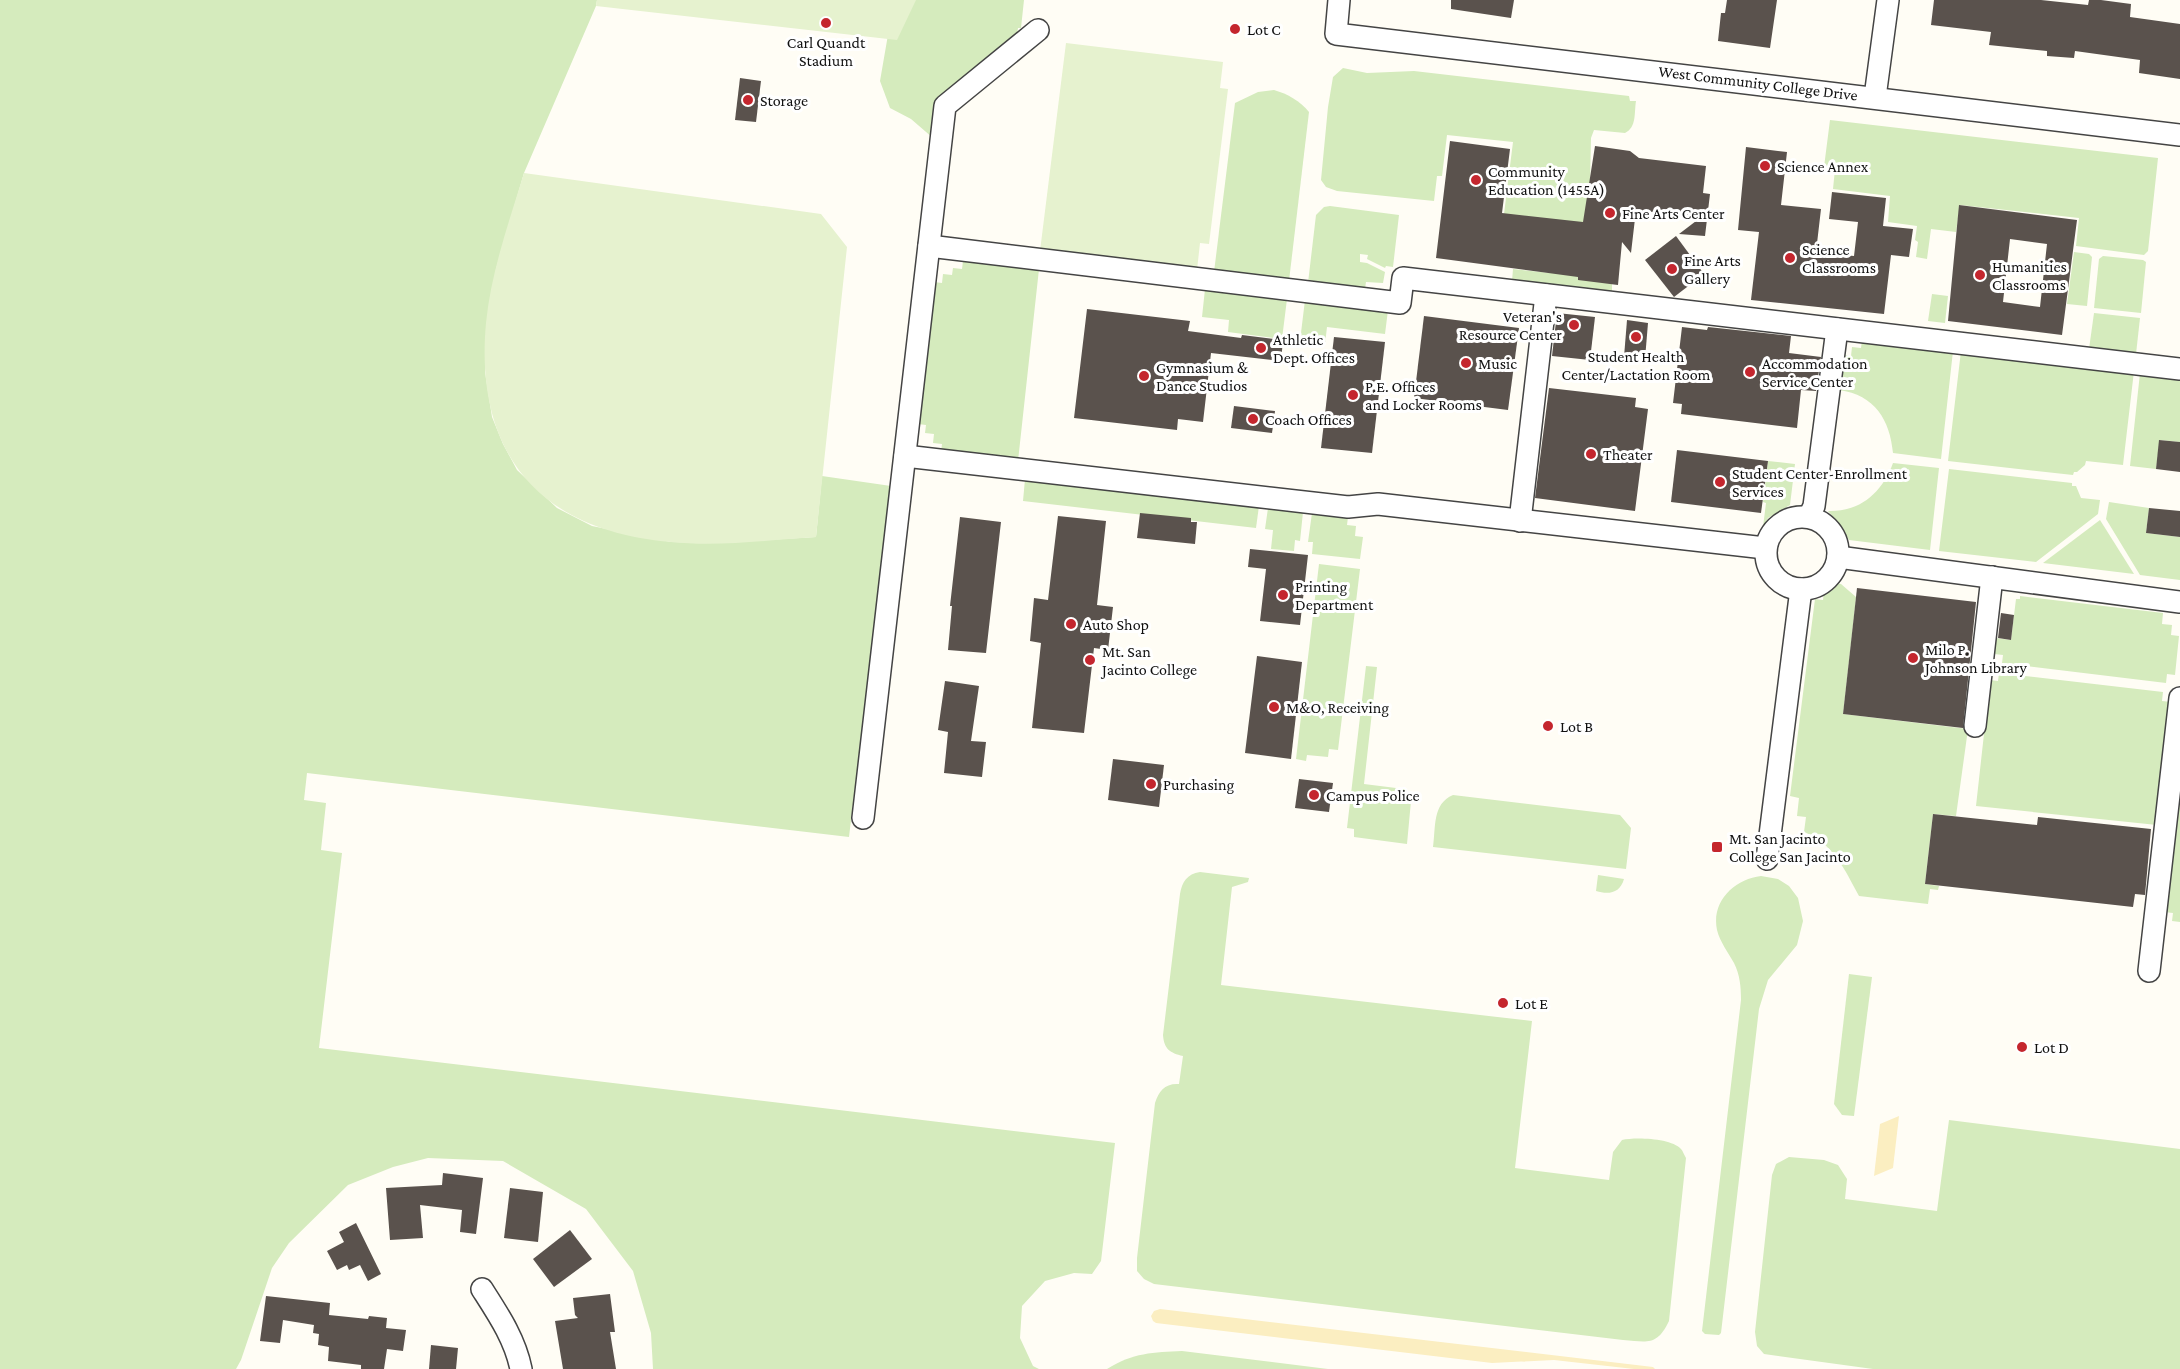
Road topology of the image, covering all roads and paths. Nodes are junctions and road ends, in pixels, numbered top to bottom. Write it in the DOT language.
graph roads {
  1 [pos="1340,0"];
  2 [pos="1888,0"];
  3 [pos="1038,30"];
  4 [pos="1875,97"];
  5 [pos="2180,135"];
  6 [pos="928,246"];
  7 [pos="1546,295"];
  8 [pos="1837,329"];
  9 [pos="2180,369"];
  10 [pos="905,456"];
  11 [pos="1809,517"];
  12 [pos="1520,521"];
  13 [pos="1766,549"];
  14 [pos="1838,557"];
  15 [pos="1992,577"];
  16 [pos="1801,589"];
  17 [pos="2180,602"];
  18 [pos="2180,698"];
  19 [pos="1975,726"];
  20 [pos="863,818"];
  21 [pos="1767,858"];
  22 [pos="2149,971"];
  23 [pos="482,1289"];
  24 [pos="521,1369"];
  1 -- 4 [label="street, West Community College Drive"];
  2 -- 4 [label="street"];
  3 -- 6 [label="street"];
  4 -- 5 [label="street, West Community College Drive"];
  6 -- 7 [label="street"];
  6 -- 10 [label="street"];
  7 -- 8 [label="street"];
  7 -- 12 [label="street"];
  8 -- 9 [label="street"];
  8 -- 11 [label="street"];
  10 -- 12 [label="street"];
  10 -- 20 [label="street"];
  11 -- 13 [label="street"];
  11 -- 14 [label="street"];
  12 -- 13 [label="street"];
  13 -- 16 [label="street"];
  14 -- 15 [label="street"];
  14 -- 16 [label="street"];
  15 -- 17 [label="street"];
  15 -- 19 [label="street"];
  16 -- 21 [label="street"];
  18 -- 22 [label="street"];
  23 -- 24 [label="street"];
}
